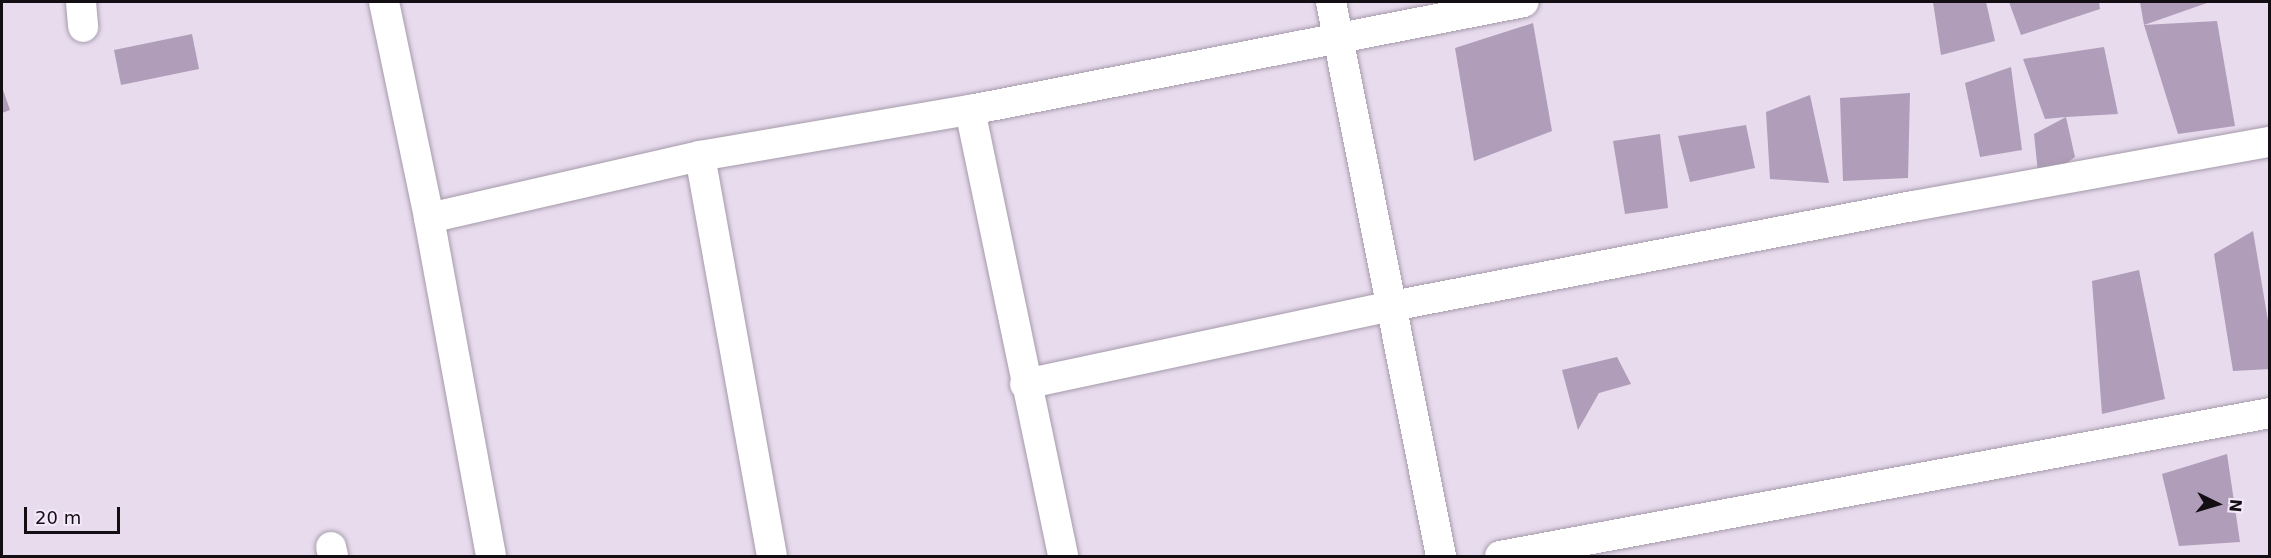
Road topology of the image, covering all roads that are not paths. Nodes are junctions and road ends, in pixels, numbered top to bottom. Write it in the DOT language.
graph roads {
  1 [pos="384,2"];
  2 [pos="1331,2"];
  3 [pos="1524,2"];
  4 [pos="1336,37"];
  5 [pos="970,110"];
  6 [pos="2270,142"];
  7 [pos="700,156"];
  8 [pos="429,218"];
  9 [pos="1392,306"];
  10 [pos="1025,384"];
  11 [pos="2270,413"];
  12 [pos="491,556"];
  13 [pos="772,556"];
  14 [pos="1063,556"];
  15 [pos="1441,556"];
  16 [pos="1500,556"];
  1 -- 8 [label="street"];
  2 -- 4 [label="street"];
  3 -- 4 [label="street"];
  4 -- 5 [label="street"];
  4 -- 9 [label="street"];
  5 -- 7 [label="street"];
  5 -- 10 [label="street"];
  6 -- 9 [label="street"];
  7 -- 8 [label="street"];
  7 -- 13 [label="street"];
  8 -- 12 [label="street"];
  9 -- 10 [label="street"];
  9 -- 15 [label="street"];
  10 -- 14 [label="street"];
  11 -- 16 [label="street"];
}
